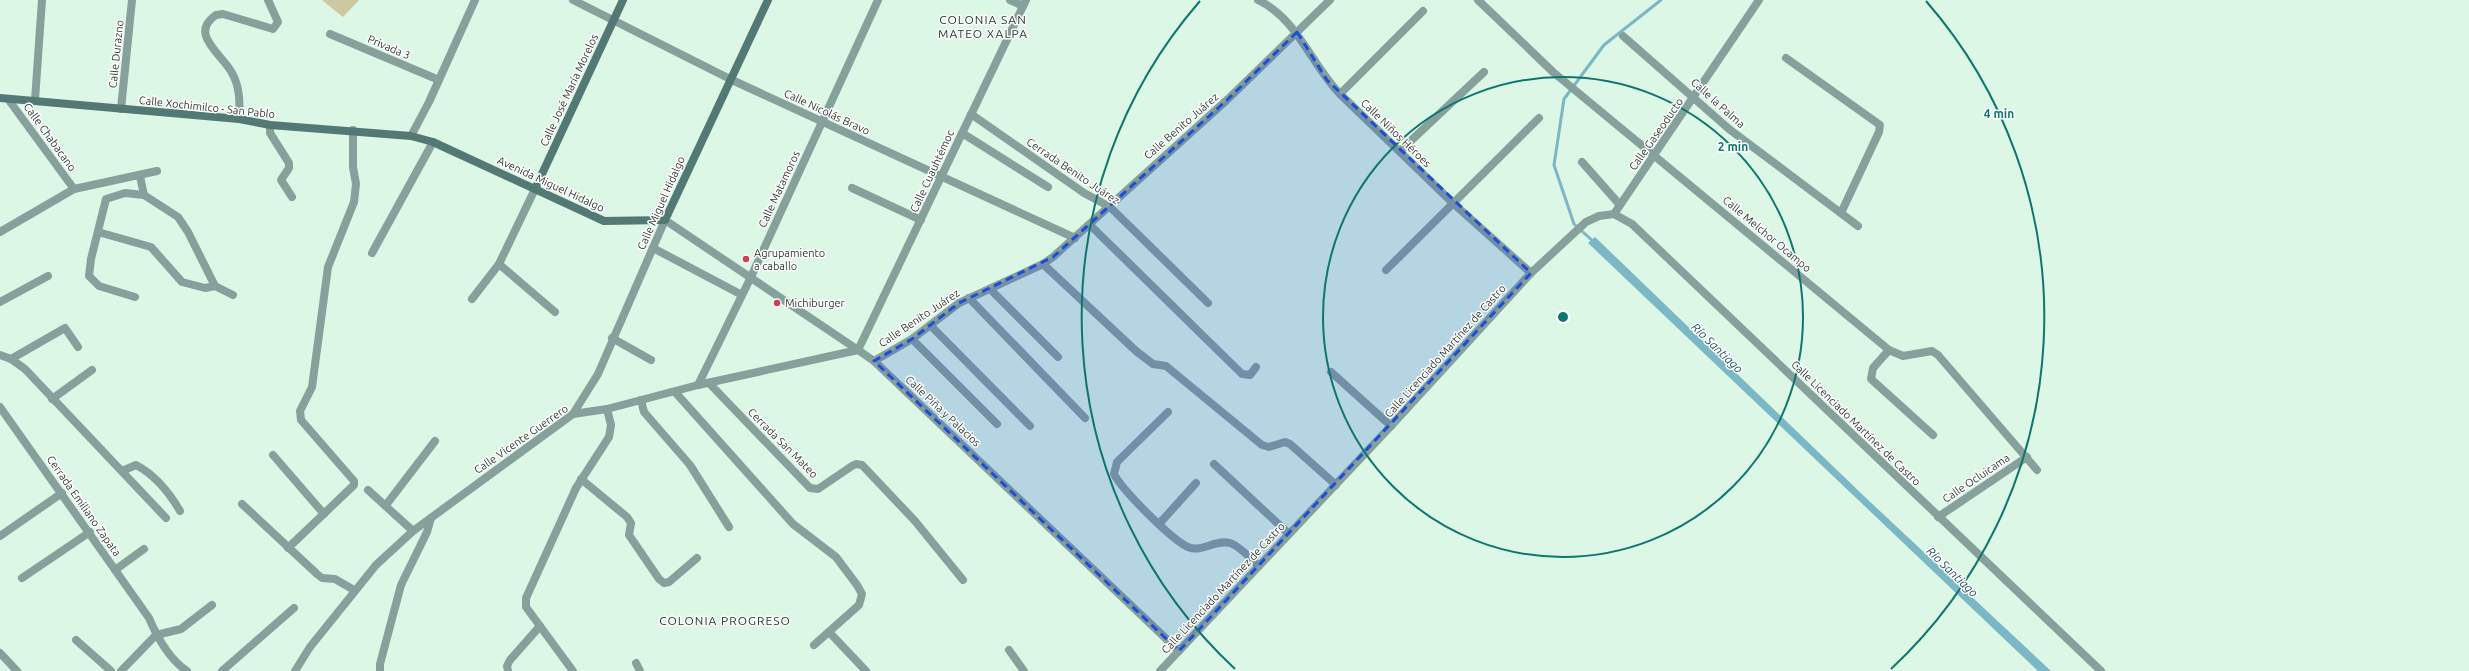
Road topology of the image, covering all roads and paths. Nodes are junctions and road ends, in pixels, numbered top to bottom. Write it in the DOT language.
graph roads {
  1 [pos="42,0"];
  2 [pos="132,0"];
  3 [pos="268,0"];
  4 [pos="475,0"];
  5 [pos="573,0"];
  6 [pos="623,0"];
  7 [pos="768,0"];
  8 [pos="878,0"];
  9 [pos="1010,0"];
  10 [pos="1258,0"];
  11 [pos="1330,0"];
  12 [pos="1478,0"];
  13 [pos="1760,0"];
  14 [pos="1024,3"];
  15 [pos="1423,11"];
  16 [pos="612,21"];
  17 [pos="1297,32"];
  18 [pos="330,34"];
  19 [pos="1623,36"];
  20 [pos="1786,58"];
  21 [pos="1484,72"];
  22 [pos="438,80"];
  23 [pos="732,80"];
  24 [pos="1340,94"];
  25 [pos="1695,97"];
  26 [pos="4,98"];
  27 [pos="35,100"];
  28 [pos="121,109"];
  29 [pos="971,114"];
  30 [pos="1539,118"];
  31 [pos="239,119"];
  32 [pos="822,122"];
  33 [pos="270,125"];
  34 [pos="352,130"];
  35 [pos="962,133"];
  36 [pos="411,136"];
  37 [pos="433,142"];
  38 [pos="1400,152"];
  39 [pos="1656,155"];
  40 [pos="1582,162"];
  41 [pos="157,171"];
  42 [pos="140,176"];
  43 [pos="942,176"];
  44 [pos="1048,187"];
  45 [pos="852,188"];
  46 [pos="74,189"];
  47 [pos="535,189"];
  48 [pos="144,195"];
  49 [pos="292,197"];
  50 [pos="1454,204"];
  51 [pos="1620,205"];
  52 [pos="1110,207"];
  53 [pos="1841,213"];
  54 [pos="1614,214"];
  55 [pos="665,220"];
  56 [pos="921,220"];
  57 [pos="1090,225"];
  58 [pos="1858,226"];
  59 [pos="0,232"];
  60 [pos="98,232"];
  61 [pos="1075,238"];
  62 [pos="653,248"];
  63 [pos="372,253"];
  64 [pos="499,264"];
  65 [pos="1043,264"];
  66 [pos="1386,270"];
  67 [pos="1530,273"];
  68 [pos="48,276"];
  69 [pos="750,279"];
  70 [pos="215,286"];
  71 [pos="990,289"];
  72 [pos="742,294"];
  73 [pos="233,295"];
  74 [pos="135,297"];
  75 [pos="968,298"];
  76 [pos="472,300"];
  77 [pos="0,302"];
  78 [pos="1208,303"];
  79 [pos="555,312"];
  80 [pos="930,325"];
  81 [pos="612,338"];
  82 [pos="912,339"];
  83 [pos="78,347"];
  84 [pos="858,350"];
  85 [pos="1889,350"];
  86 [pos="0,355"];
  87 [pos="1058,357"];
  88 [pos="11,359"];
  89 [pos="651,360"];
  90 [pos="874,361"];
  91 [pos="1256,367"];
  92 [pos="92,370"];
  93 [pos="1331,372"];
  94 [pos="709,383"];
  95 [pos="698,385"];
  96 [pos="675,392"];
  97 [pos="52,399"];
  98 [pos="641,400"];
  99 [pos="0,407"];
  100 [pos="607,409"];
  101 [pos="1168,412"];
  102 [pos="573,414"];
  103 [pos="1085,418"];
  104 [pos="996,424"];
  105 [pos="1030,426"];
  106 [pos="1391,426"];
  107 [pos="1933,434"];
  108 [pos="435,441"];
  109 [pos="272,455"];
  110 [pos="2027,457"];
  111 [pos="1214,464"];
  112 [pos="2037,470"];
  113 [pos="122,471"];
  114 [pos="581,479"];
  115 [pos="1196,483"];
  116 [pos="1336,485"];
  117 [pos="368,490"];
  118 [pos="62,493"];
  119 [pos="242,504"];
  120 [pos="386,505"];
  121 [pos="180,511"];
  122 [pos="324,514"];
  123 [pos="1938,517"];
  124 [pos="166,518"];
  125 [pos="431,518"];
  126 [pos="1159,524"];
  127 [pos="729,527"];
  128 [pos="413,531"];
  129 [pos="90,532"];
  130 [pos="1289,534"];
  131 [pos="0,536"];
  132 [pos="288,548"];
  133 [pos="144,549"];
  134 [pos="697,558"];
  135 [pos="1259,566"];
  136 [pos="115,570"];
  137 [pos="22,578"];
  138 [pos="963,580"];
  139 [pos="354,590"];
  140 [pos="212,605"];
  141 [pos="294,608"];
  142 [pos="540,626"];
  143 [pos="829,632"];
  144 [pos="156,635"];
  145 [pos="76,640"];
  146 [pos="814,645"];
  147 [pos="1009,650"];
  148 [pos="1179,651"];
  149 [pos="0,653"];
  150 [pos="636,663"];
  151 [pos="176,668"];
  152 [pos="17,671"];
  153 [pos="111,671"];
  154 [pos="121,671"];
  155 [pos="187,671"];
  156 [pos="222,671"];
  157 [pos="295,671"];
  158 [pos="380,671"];
  159 [pos="508,671"];
  160 [pos="573,671"];
  161 [pos="640,671"];
  162 [pos="866,671"];
  163 [pos="1024,671"];
  164 [pos="1160,671"];
  165 [pos="2101,671"];
  1 -- 27 [label="street"];
  2 -- 28 [label="street, Calle Durazno"];
  3 -- 31 [label="street"];
  4 -- 22 [label="street"];
  5 -- 16 [label="street, Calle Nicolás Bravo"];
  6 -- 16 [label="main road, Calle José María Morelos"];
  7 -- 23 [label="main road, Calle Miguel Hidalgo"];
  8 -- 32 [label="street, Calle Matamoros"];
  9 -- 14 [label="street"];
  10 -- 17 [label="street, Calle Niños Héroes"];
  11 -- 17 [label="street, Calle Benito Juárez"];
  12 -- 39 [label="street, Calle Melchor Ocampo"];
  13 -- 25 [label="street, Calle Gaseoducto"];
  14 -- 29 [label="street, Calle Cuauhtémoc"];
  15 -- 24 [label="street"];
  16 -- 23 [label="street, Calle Nicolás Bravo"];
  16 -- 47 [label="main road, Calle José María Morelos"];
  17 -- 24 [label="street, Calle Niños Héroes"];
  17 -- 52 [label="street, Calle Benito Juárez"];
  18 -- 22 [label="street, Privada 3"];
  19 -- 25 [label="street, Calle la Palma"];
  20 -- 53 [label="street"];
  21 -- 38 [label="street"];
  22 -- 36 [label="street"];
  23 -- 32 [label="street, Calle Nicolás Bravo"];
  23 -- 55 [label="main road, Calle Miguel Hidalgo"];
  24 -- 38 [label="street, Calle Niños Héroes"];
  25 -- 39 [label="street, Calle Gaseoducto"];
  25 -- 53 [label="street, Calle la Palma"];
  26 -- 27 [label="main road, Calle Xochimilco - San Pablo"];
  26 -- 46 [label="street, Calle Chabacano"];
  27 -- 28 [label="main road, Calle Xochimilco - San Pablo"];
  28 -- 31 [label="main road, Calle Xochimilco - San Pablo"];
  29 -- 35 [label="street, Calle Cuauhtémoc"];
  29 -- 52 [label="street, Cerrada Benito Juárez"];
  30 -- 50 [label="street"];
  31 -- 33 [label="main road, Calle Xochimilco - San Pablo"];
  32 -- 43 [label="street, Calle Nicolás Bravo"];
  32 -- 69 [label="street, Calle Matamoros"];
  33 -- 34 [label="main road, Calle Xochimilco - San Pablo"];
  33 -- 49 [label="street"];
  34 -- 36 [label="main road, Calle Xochimilco - San Pablo"];
  34 -- 122 [label="street"];
  35 -- 43 [label="street, Calle Cuauhtémoc"];
  35 -- 44 [label="street"];
  36 -- 37 [label="main road, Avenida Miguel Hidalgo"];
  37 -- 47 [label="main road, Avenida Miguel Hidalgo"];
  37 -- 63 [label="street"];
  38 -- 50 [label="street, Calle Niños Héroes"];
  39 -- 51 [label="street, Calle Gaseoducto"];
  39 -- 85 [label="street, Calle Melchor Ocampo"];
  40 -- 51 [label="street"];
  41 -- 42 [label="street"];
  42 -- 46 [label="street"];
  42 -- 48 [label="street"];
  43 -- 56 [label="street, Calle Cuauhtémoc"];
  43 -- 61 [label="street, Calle Nicolás Bravo"];
  45 -- 56 [label="street"];
  46 -- 59 [label="street"];
  47 -- 55 [label="main road, Avenida Miguel Hidalgo"];
  47 -- 64 [label="street"];
  48 -- 60 [label="street"];
  48 -- 70 [label="street"];
  50 -- 66 [label="street"];
  50 -- 67 [label="street, Calle Niños Héroes"];
  51 -- 54 [label="street, Calle Gaseoducto"];
  52 -- 57 [label="street, Calle Benito Juárez"];
  52 -- 78 [label="street, Cerrada Benito Juárez"];
  53 -- 58 [label="street, Calle la Palma"];
  54 -- 67 [label="street, Calle Licenciado Martínez de Castro"];
  54 -- 123 [label="street, Calle Licenciado Martínez de Castro"];
  55 -- 62 [label="street, Calle Miguel Hidalgo"];
  55 -- 69 [label="street, Calle Piña y Palacios"];
  56 -- 84 [label="street, Calle Cuauhtémoc"];
  57 -- 61 [label="street, Calle Benito Juárez"];
  57 -- 91 [label="street"];
  60 -- 70 [label="street"];
  60 -- 74 [label="street"];
  61 -- 65 [label="street, Calle Benito Juárez"];
  62 -- 72 [label="street"];
  62 -- 81 [label="street, Calle Miguel Hidalgo"];
  64 -- 76 [label="street"];
  64 -- 79 [label="street"];
  65 -- 71 [label="street, Calle Benito Juárez"];
  65 -- 116 [label="street"];
  67 -- 106 [label="street, Calle Licenciado Martínez de Castro"];
  68 -- 77 [label="street"];
  69 -- 72 [label="street, Calle Matamoros"];
  69 -- 84 [label="street, Calle Piña y Palacios"];
  70 -- 73 [label="street"];
  71 -- 75 [label="street, Calle Benito Juárez"];
  71 -- 87 [label="street"];
  72 -- 95 [label="street, Calle Matamoros"];
  75 -- 80 [label="street, Calle Benito Juárez"];
  75 -- 103 [label="street"];
  80 -- 82 [label="street, Calle Benito Juárez"];
  80 -- 105 [label="street"];
  81 -- 89 [label="street"];
  81 -- 102 [label="street, Calle Miguel Hidalgo"];
  82 -- 90 [label="street, Calle Benito Juárez"];
  82 -- 104 [label="street"];
  83 -- 88 [label="street"];
  84 -- 90 [label="street, Calle Piña y Palacios"];
  84 -- 94 [label="street, Calle Vicente Guerrero"];
  85 -- 107 [label="street"];
  85 -- 110 [label="street, Calle Melchor Ocampo"];
  86 -- 88 [label="street"];
  88 -- 97 [label="street"];
  90 -- 148 [label="street, Calle Piña y Palacios"];
  92 -- 97 [label="street"];
  93 -- 106 [label="street"];
  94 -- 95 [label="street, Calle Vicente Guerrero"];
  94 -- 138 [label="street, Cerrada San Mateo"];
  95 -- 96 [label="street, Calle Vicente Guerrero"];
  96 -- 98 [label="street, Calle Vicente Guerrero"];
  96 -- 143 [label="street"];
  97 -- 113 [label="street"];
  98 -- 100 [label="street, Calle Vicente Guerrero"];
  98 -- 127 [label="street"];
  99 -- 118 [label="street, Cerrada Emiliano Zapata"];
  100 -- 102 [label="street, Calle Vicente Guerrero"];
  100 -- 114 [label="street"];
  101 -- 126 [label="street"];
  102 -- 125 [label="street, Calle Vicente Guerrero"];
  106 -- 116 [label="street, Calle Licenciado Martínez de Castro"];
  108 -- 120 [label="street"];
  109 -- 122 [label="street"];
  110 -- 112 [label="street, Calle Melchor Ocampo"];
  110 -- 123 [label="street, Calle Ocluicama"];
  111 -- 130 [label="street"];
  113 -- 121 [label="street"];
  113 -- 124 [label="street"];
  114 -- 134 [label="street"];
  114 -- 142 [label="street"];
  115 -- 126 [label="street"];
  116 -- 130 [label="street, Calle Licenciado Martínez de Castro"];
  117 -- 120 [label="street"];
  118 -- 129 [label="street, Cerrada Emiliano Zapata"];
  118 -- 131 [label="street"];
  119 -- 132 [label="street"];
  120 -- 128 [label="street"];
  122 -- 132 [label="street"];
  123 -- 165 [label="street, Calle Licenciado Martínez de Castro"];
  125 -- 128 [label="street, Calle Vicente Guerrero"];
  125 -- 158 [label="street"];
  126 -- 135 [label="street"];
  128 -- 139 [label="street, Calle Vicente Guerrero"];
  129 -- 136 [label="street, Cerrada Emiliano Zapata"];
  129 -- 137 [label="street"];
  130 -- 135 [label="street, Calle Licenciado Martínez de Castro"];
  132 -- 139 [label="street"];
  133 -- 136 [label="street"];
  135 -- 148 [label="street, Calle Licenciado Martínez de Castro"];
  136 -- 144 [label="street, Cerrada Emiliano Zapata"];
  139 -- 157 [label="street, Calle Vicente Guerrero"];
  140 -- 144 [label="street"];
  141 -- 156 [label="street"];
  142 -- 159 [label="street"];
  142 -- 160 [label="street"];
  143 -- 146 [label="street"];
  143 -- 162 [label="street"];
  144 -- 151 [label="street, Cerrada Emiliano Zapata"];
  144 -- 154 [label="street"];
  145 -- 153 [label="street"];
  147 -- 163 [label="street"];
  148 -- 164 [label="street, Calle Licenciado Martínez de Castro"];
  149 -- 152 [label="street"];
  150 -- 161 [label="street"];
  151 -- 155 [label="street, Cerrada Emiliano Zapata"];
}
